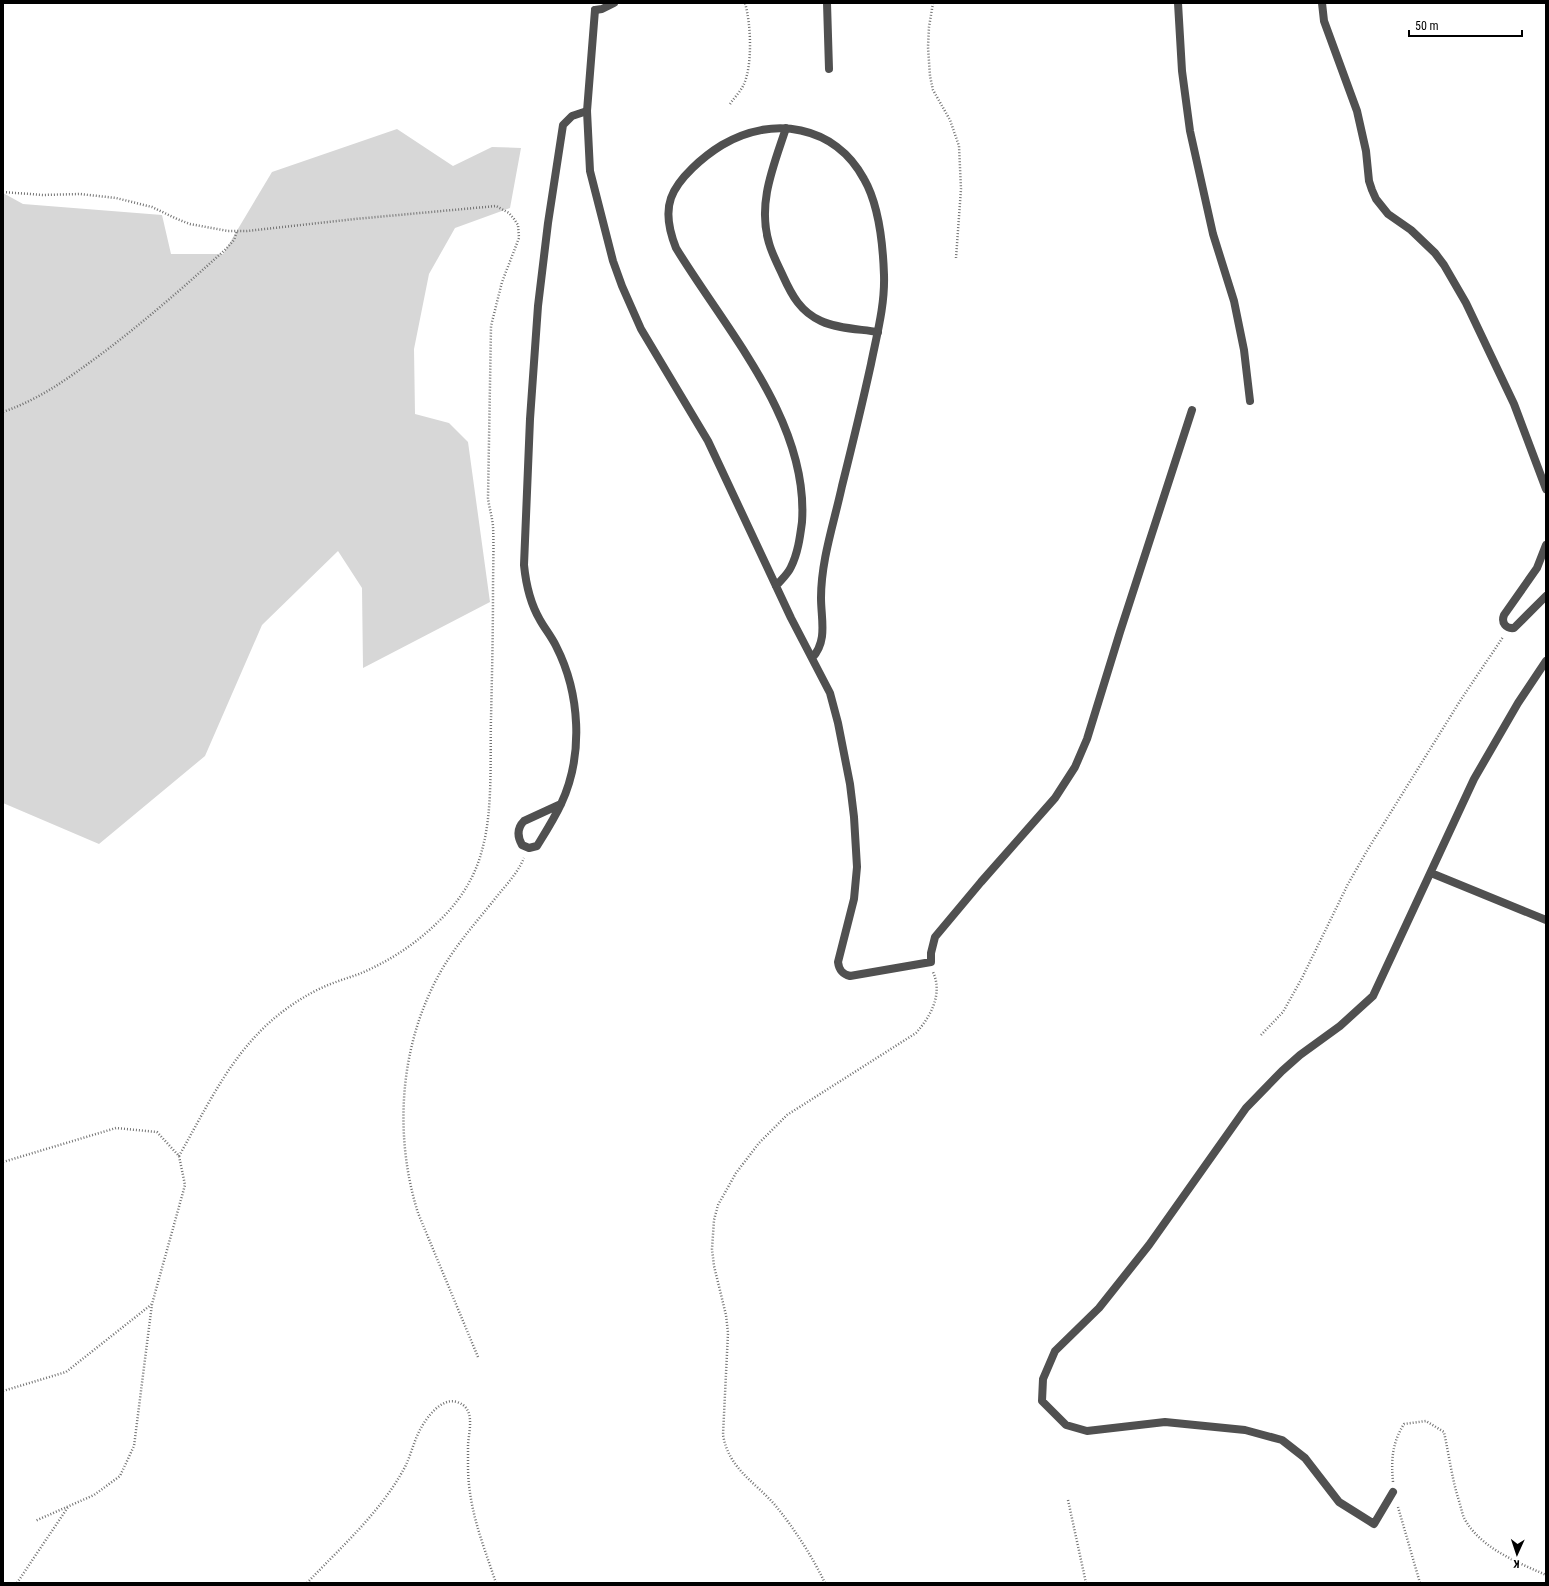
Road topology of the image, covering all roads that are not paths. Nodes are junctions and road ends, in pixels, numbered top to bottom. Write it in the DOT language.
graph roads {
  1 [pos="614,3"];
  2 [pos="827,3"];
  3 [pos="1178,3"];
  4 [pos="1322,3"];
  5 [pos="829,69"];
  6 [pos="587,111"];
  7 [pos="786,128"];
  8 [pos="878,332"];
  9 [pos="1250,401"];
  10 [pos="1192,410"];
  11 [pos="1546,489"];
  12 [pos="1546,545"];
  13 [pos="776,586"];
  14 [pos="1546,596"];
  15 [pos="812,658"];
  16 [pos="1546,661"];
  17 [pos="561,804"];
  18 [pos="1431,873"];
  19 [pos="1546,920"];
  20 [pos="1394,1492"];
  1 -- 6 [label="street"];
  2 -- 5 [label="street"];
  3 -- 9 [label="street"];
  4 -- 11 [label="street"];
  6 -- 13 [label="street"];
  6 -- 17 [label="street"];
  7 -- 8 [label="street"];
  7 -- 8 [label="street"];
  7 -- 13 [label="street"];
  8 -- 15 [label="street"];
  10 -- 15 [label="street"];
  12 -- 14 [label="street"];
  13 -- 15 [label="street"];
  16 -- 18 [label="street"];
  17 -- 17 [label="street"];
  18 -- 19 [label="street"];
  18 -- 20 [label="street"];
}
